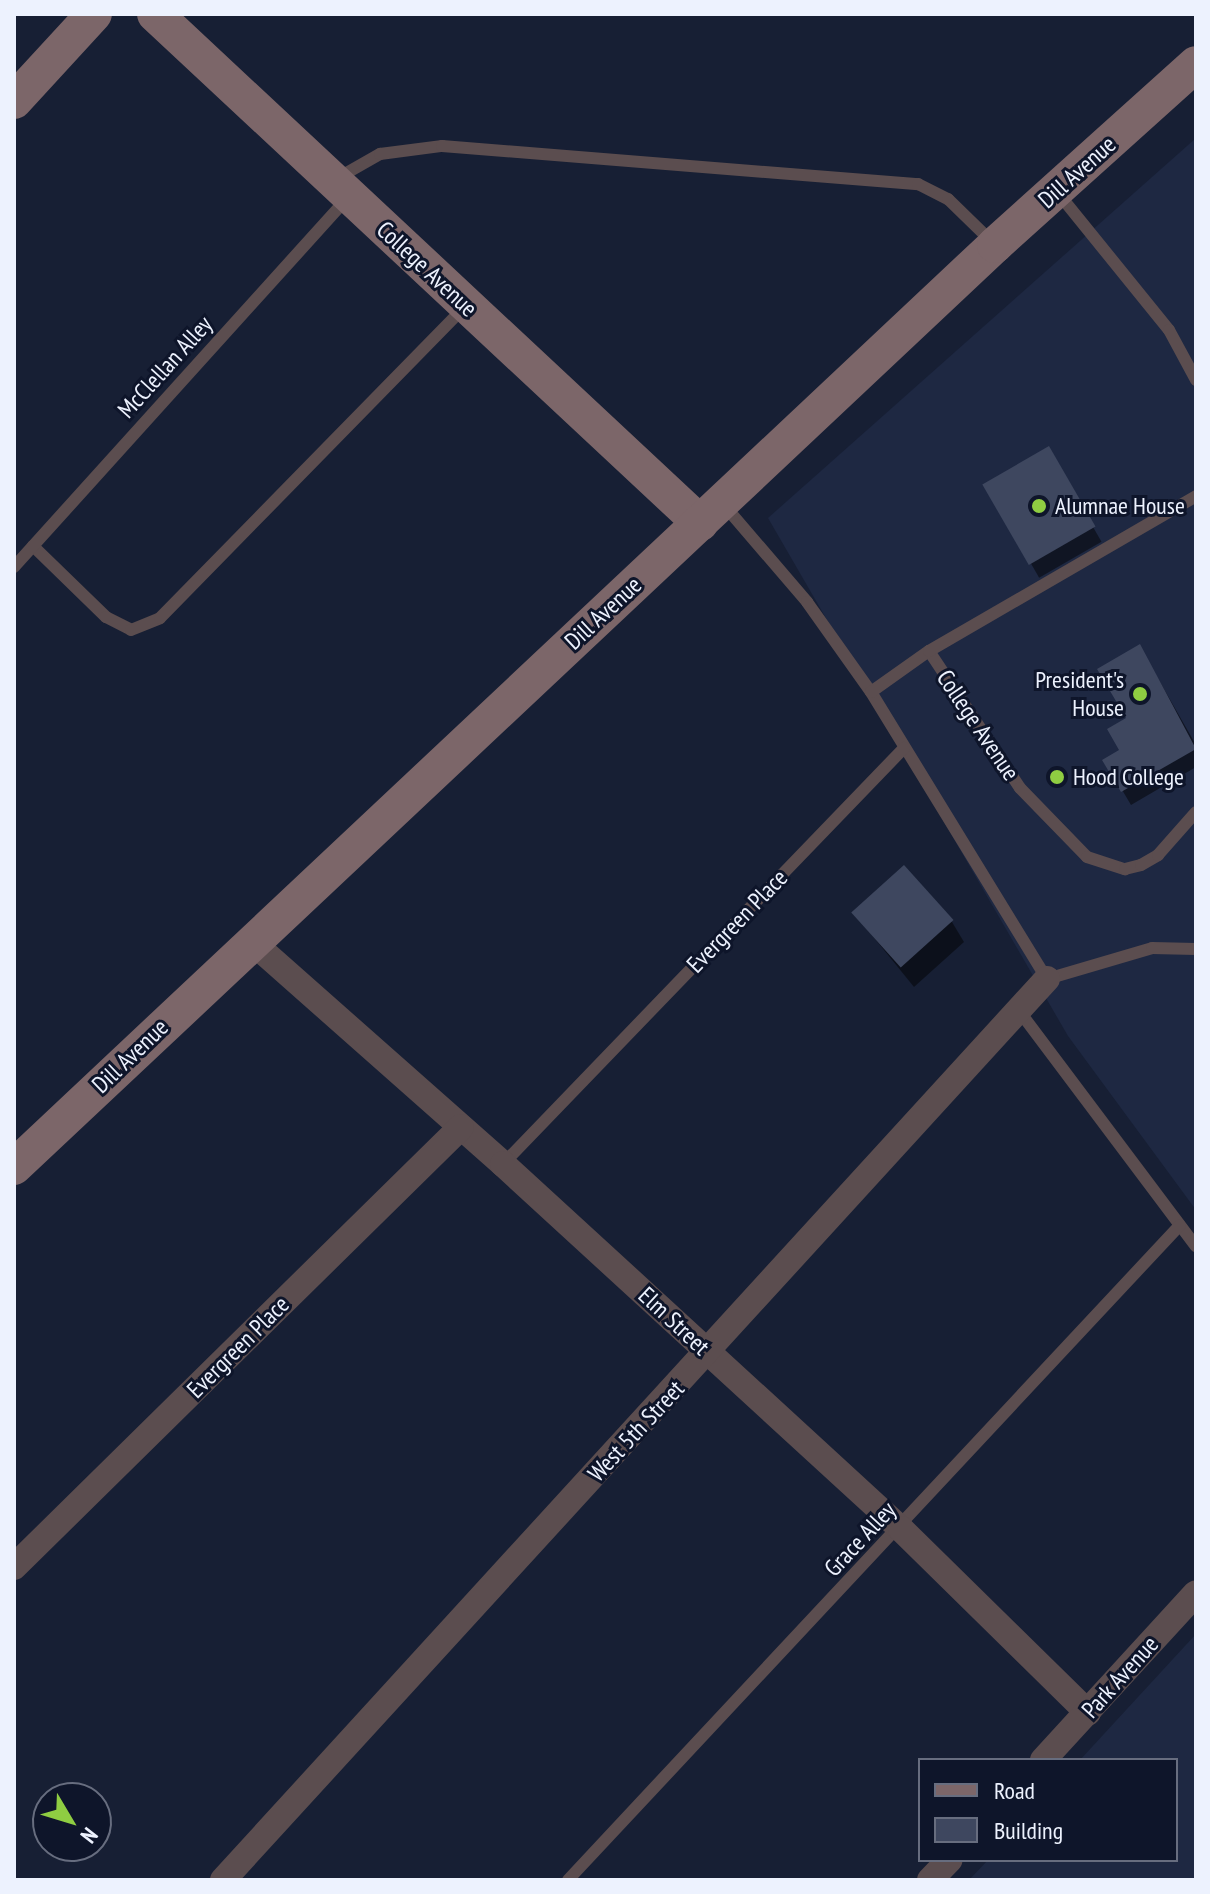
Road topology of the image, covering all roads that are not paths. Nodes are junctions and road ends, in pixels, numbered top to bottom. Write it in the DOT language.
graph roads {
  1 [pos="94,14"];
  2 [pos="155,14"];
  3 [pos="1196,64"];
  4 [pos="14,101"];
  5 [pos="341,188"];
  6 [pos="1056,190"];
  7 [pos="995,245"];
  8 [pos="467,305"];
  9 [pos="1196,380"];
  10 [pos="1196,496"];
  11 [pos="710,512"];
  12 [pos="33,546"];
  13 [pos="14,567"];
  14 [pos="929,651"];
  15 [pos="871,692"];
  16 [pos="904,748"];
  17 [pos="1196,812"];
  18 [pos="251,941"];
  19 [pos="1196,949"];
  20 [pos="1047,979"];
  21 [pos="1020,1012"];
  22 [pos="461,1127"];
  23 [pos="503,1164"];
  24 [pos="14,1167"];
  25 [pos="1180,1225"];
  26 [pos="1196,1246"];
  27 [pos="708,1353"];
  28 [pos="901,1529"];
  29 [pos="14,1567"];
  30 [pos="1196,1593"];
  31 [pos="1088,1713"];
  32 [pos="1045,1758"];
  33 [pos="947,1862"];
  34 [pos="223,1880"];
  35 [pos="568,1880"];
  36 [pos="930,1880"];
  1 -- 4 [label="main road"];
  2 -- 5 [label="main road, College Avenue"];
  3 -- 6 [label="main road, Dill Avenue"];
  5 -- 7 [label="lane, McClellan Alley"];
  5 -- 8 [label="main road, College Avenue"];
  5 -- 12 [label="lane, McClellan Alley"];
  6 -- 7 [label="main road, Dill Avenue"];
  6 -- 9 [label="lane"];
  7 -- 11 [label="main road, Dill Avenue"];
  8 -- 11 [label="main road, College Avenue"];
  8 -- 12 [label="lane"];
  10 -- 14 [label="lane"];
  11 -- 15 [label="lane, College Avenue"];
  11 -- 18 [label="main road, Dill Avenue"];
  12 -- 13 [label="lane, McClellan Alley"];
  14 -- 15 [label="lane, College Avenue"];
  14 -- 17 [label="lane, College Avenue"];
  15 -- 16 [label="lane"];
  16 -- 20 [label="lane"];
  16 -- 23 [label="lane, Evergreen Place"];
  18 -- 22 [label="street, Elm Street"];
  18 -- 24 [label="main road, Dill Avenue"];
  19 -- 20 [label="lane"];
  20 -- 21 [label="street, West 5th Street"];
  21 -- 25 [label="lane"];
  21 -- 27 [label="street, West 5th Street"];
  22 -- 23 [label="street, Elm Street"];
  22 -- 29 [label="street, Evergreen Place"];
  23 -- 27 [label="street, Elm Street"];
  25 -- 26 [label="lane"];
  25 -- 28 [label="lane, Grace Alley"];
  27 -- 28 [label="street, Elm Street"];
  27 -- 34 [label="street, West 5th Street"];
  28 -- 31 [label="street, Elm Street"];
  28 -- 35 [label="lane, Grace Alley"];
  30 -- 31 [label="street, Park Avenue"];
  31 -- 32 [label="street, Park Avenue"];
  33 -- 36 [label="street"];
}
